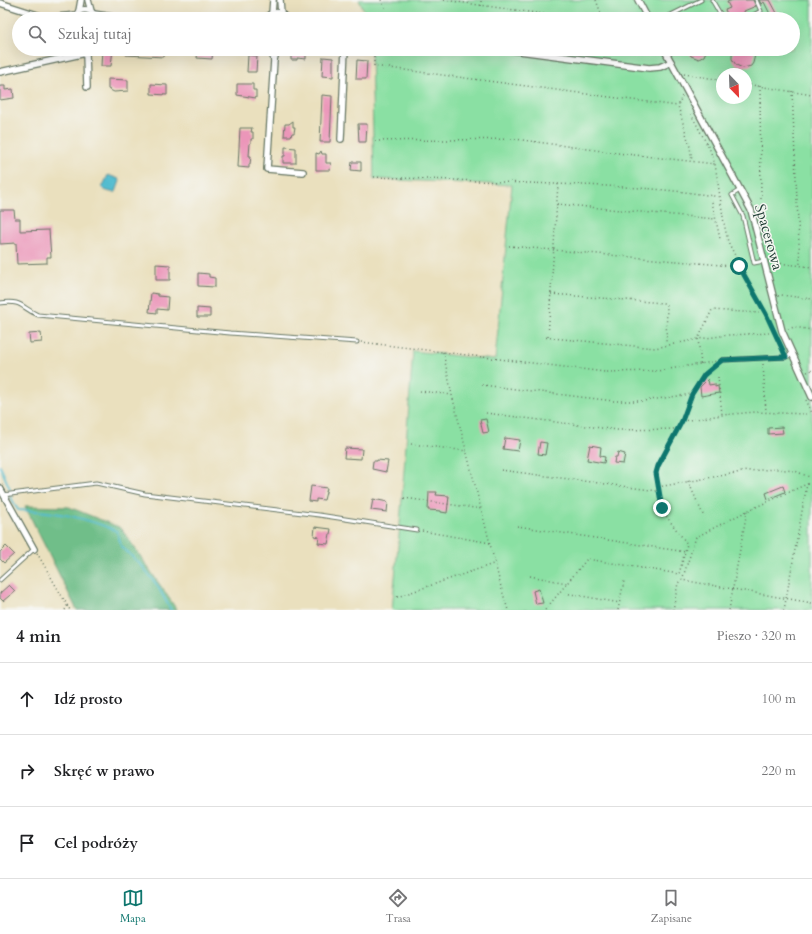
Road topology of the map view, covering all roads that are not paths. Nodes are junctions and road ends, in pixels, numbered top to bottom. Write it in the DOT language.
graph roads {
  1 [pos="81,0"];
  2 [pos="88,0"];
  3 [pos="273,0"];
  4 [pos="280,0"];
  5 [pos="638,0"];
  6 [pos="701,0"];
  7 [pos="712,0"];
  8 [pos="756,0"];
  9 [pos="0,3"];
  10 [pos="28,12"];
  11 [pos="77,12"];
  12 [pos="93,12"];
  13 [pos="272,12"];
  14 [pos="281,12"];
  15 [pos="644,12"];
  16 [pos="677,12"];
  17 [pos="718,12"];
  18 [pos="759,12"];
  19 [pos="63,56"];
  20 [pos="86,56"];
  21 [pos="273,56"];
  22 [pos="275,56"];
  23 [pos="345,56"];
  24 [pos="558,56"];
  25 [pos="668,56"];
  26 [pos="274,60"];
  27 [pos="671,62"];
  28 [pos="0,72"];
  29 [pos="87,87"];
  30 [pos="341,139"];
  31 [pos="303,172"];
  32 [pos="740,190"];
  33 [pos="764,261"];
  34 [pos="0,303"];
  35 [pos="357,342"];
  36 [pos="793,354"];
  37 [pos="722,360"];
  38 [pos="812,397"];
  39 [pos="0,488"];
  40 [pos="3,495"];
  41 [pos="417,530"];
  42 [pos="34,549"];
  43 [pos="0,580"];
  1 -- 11 [label="street"];
  2 -- 12 [label="street"];
  3 -- 13 [label="street"];
  4 -- 14 [label="street"];
  5 -- 15 [label="street"];
  6 -- 16 [label="lane"];
  7 -- 17 [label="lane"];
  8 -- 18 [label="lane"];
  9 -- 10 [label="street"];
  19 -- 28 [label="street"];
  20 -- 29 [label="street"];
  21 -- 26 [label="street"];
  22 -- 26 [label="street"];
  23 -- 30 [label="street"];
  24 -- 27 [label="street"];
  25 -- 27 [label="street, Spacerowa"];
  26 -- 31 [label="street"];
  27 -- 32 [label="street, Spacerowa"];
  32 -- 33 [label="street, Spacerowa"];
  32 -- 33 [label="lane"];
  33 -- 36 [label="street, Spacerowa"];
  34 -- 35 [label="lane"];
  36 -- 37 [label="lane"];
  36 -- 38 [label="street, Spacerowa"];
  39 -- 40 [label="street"];
  40 -- 41 [label="lane"];
  40 -- 42 [label="street"];
  42 -- 43 [label="lane"];
}
